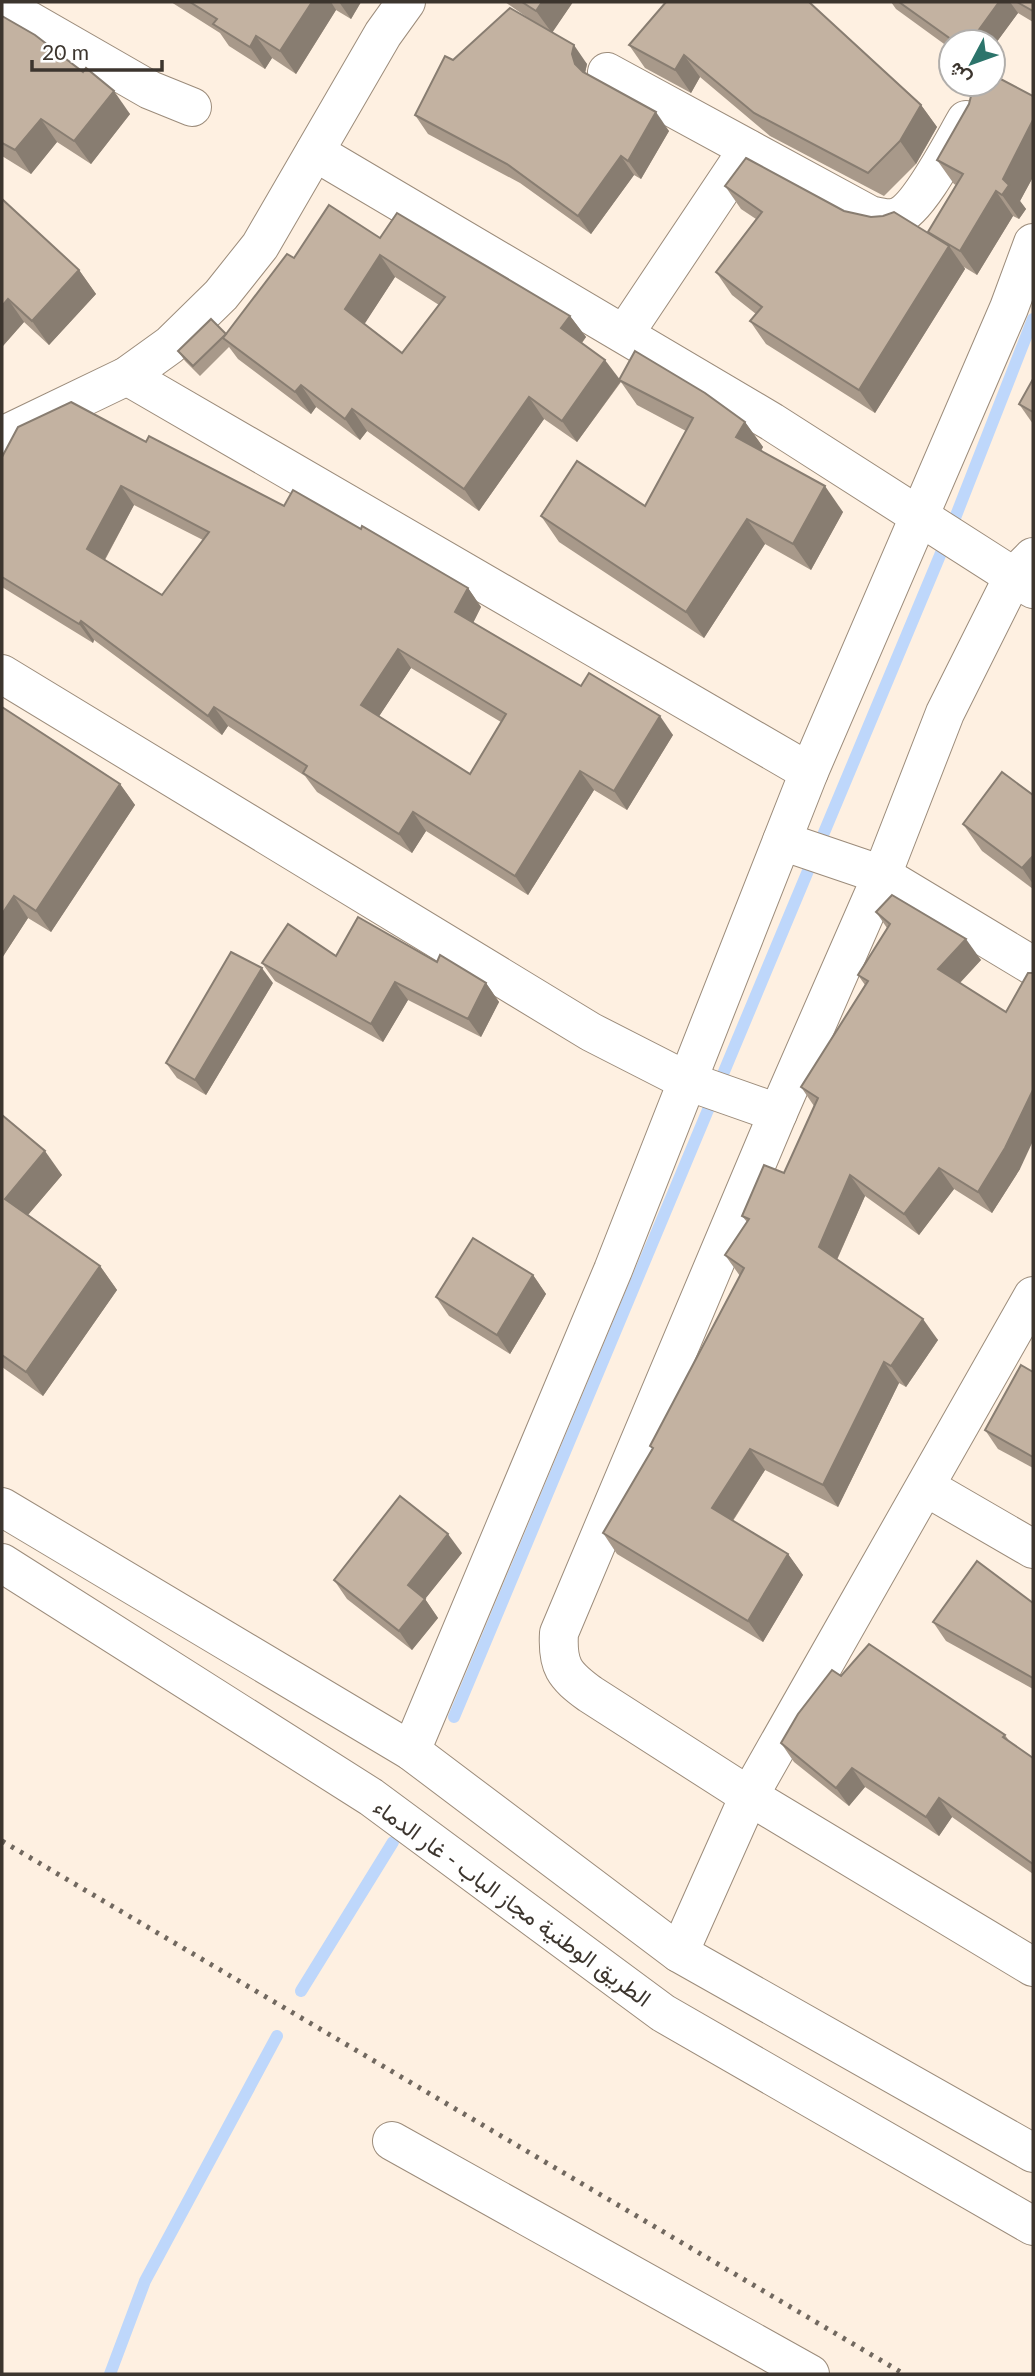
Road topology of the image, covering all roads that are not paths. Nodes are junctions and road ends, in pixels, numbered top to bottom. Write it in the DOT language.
graph roads {
  1 [pos="406,2"];
  2 [pos="2,5"];
  3 [pos="607,72"];
  4 [pos="192,107"];
  5 [pos="967,118"];
  6 [pos="748,149"];
  7 [pos="315,152"];
  8 [pos="1033,243"];
  9 [pos="625,333"];
  10 [pos="127,376"];
  11 [pos="5,431"];
  12 [pos="919,514"];
  13 [pos="1026,574"];
  14 [pos="2,674"];
  15 [pos="810,772"];
  16 [pos="782,841"];
  17 [pos="882,876"];
  18 [pos="1033,966"];
  19 [pos="687,1081"];
  20 [pos="778,1113"];
  21 [pos="1033,1296"];
  22 [pos="926,1487"];
  23 [pos="2,1507"];
  24 [pos="1033,1549"];
  25 [pos="2,1563"];
  26 [pos="411,1751"];
  27 [pos="749,1796"];
  28 [pos="679,1953"];
  29 [pos="1033,1967"];
  30 [pos="392,2141"];
  31 [pos="1033,2153"];
  32 [pos="1033,2226"];
  33 [pos="810,2374"];
  1 -- 7 [label="street"];
  2 -- 4 [label="street"];
  3 -- 6 [label="street"];
  5 -- 6 [label="street"];
  6 -- 9 [label="street"];
  7 -- 9 [label="street"];
  7 -- 10 [label="street"];
  8 -- 12 [label="street"];
  9 -- 12 [label="street"];
  10 -- 11 [label="street"];
  10 -- 15 [label="street"];
  12 -- 13 [label="street"];
  12 -- 15 [label="street"];
  13 -- 17 [label="street"];
  14 -- 19 [label="street"];
  15 -- 16 [label="street"];
  16 -- 17 [label="street"];
  16 -- 19 [label="street"];
  17 -- 18 [label="street"];
  17 -- 20 [label="street"];
  19 -- 20 [label="street"];
  19 -- 26 [label="street"];
  20 -- 27 [label="street"];
  21 -- 22 [label="street"];
  22 -- 24 [label="street"];
  22 -- 27 [label="street"];
  23 -- 26 [label="street"];
  25 -- 32 [label="street, الطريق الوطنية مجاز الباب - غار الدماء"];
  26 -- 28 [label="street"];
  27 -- 28 [label="street"];
  27 -- 29 [label="street"];
  28 -- 31 [label="street"];
  30 -- 33 [label="street"];
}
